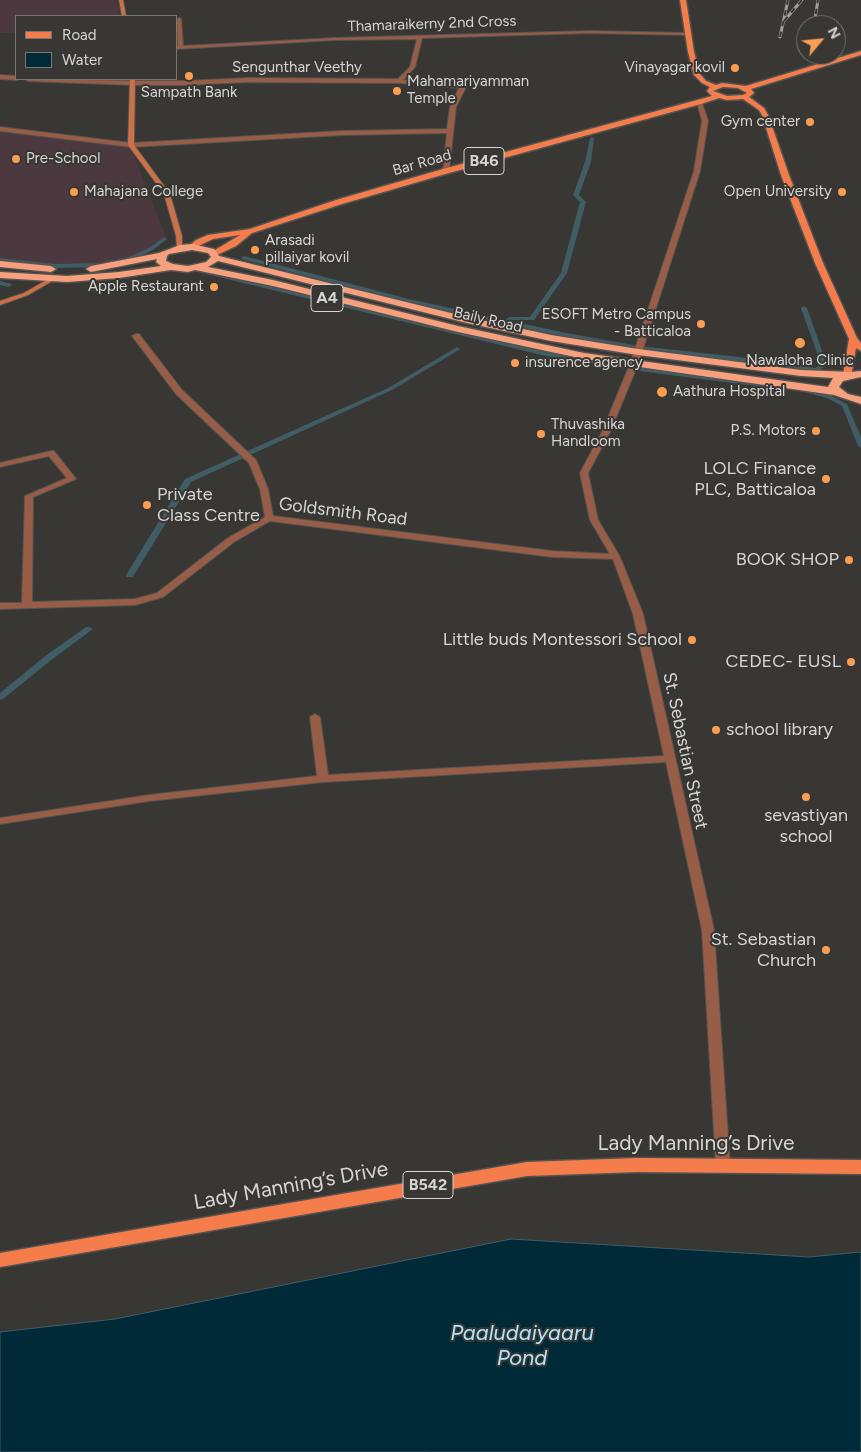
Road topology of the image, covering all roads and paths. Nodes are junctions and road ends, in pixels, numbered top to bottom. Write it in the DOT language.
graph roads {
  1 [pos="121,0"];
  2 [pos="127,0"];
  3 [pos="683,0"];
  4 [pos="124,15"];
  5 [pos="179,19"];
  6 [pos="688,34"];
  7 [pos="420,37"];
  8 [pos="178,48"];
  9 [pos="861,53"];
  10 [pos="0,77"];
  11 [pos="15,78"];
  12 [pos="80,80"];
  13 [pos="132,81"];
  14 [pos="399,81"];
  15 [pos="716,87"];
  16 [pos="746,88"];
  17 [pos="718,96"];
  18 [pos="744,97"];
  19 [pos="699,103"];
  20 [pos="0,129"];
  21 [pos="450,131"];
  22 [pos="131,145"];
  23 [pos="446,171"];
  24 [pos="251,231"];
  25 [pos="192,247"];
  26 [pos="180,248"];
  27 [pos="162,255"];
  28 [pos="215,255"];
  29 [pos="0,264"];
  30 [pos="171,267"];
  31 [pos="196,268"];
  32 [pos="0,275"];
  33 [pos="52,279"];
  34 [pos="0,303"];
  35 [pos="136,336"];
  36 [pos="853,339"];
  37 [pos="861,348"];
  38 [pos="638,352"];
  39 [pos="634,364"];
  40 [pos="861,374"];
  41 [pos="848,375"];
  42 [pos="837,392"];
  43 [pos="859,403"];
  44 [pos="0,465"];
  45 [pos="269,518"];
  46 [pos="616,557"];
  47 [pos="27,604"];
  48 [pos="0,606"];
  49 [pos="315,718"];
  50 [pos="671,759"];
  51 [pos="323,779"];
  52 [pos="0,820"];
  53 [pos="723,1166"];
  54 [pos="861,1167"];
  55 [pos="0,1260"];
  1 -- 2 [label="street"];
  1 -- 4 [label="street"];
  3 -- 6 [label="main road"];
  5 -- 8 [label="street"];
  6 -- 7 [label="street, Thamaraikerny 2nd Cross"];
  6 -- 15 [label="main road"];
  7 -- 8 [label="street, Thamaraikerny 2nd Cross"];
  7 -- 14 [label="street"];
  9 -- 16 [label="main road"];
  10 -- 11 [label="street"];
  12 -- 13 [label="street, Sengunthar Veethy"];
  13 -- 14 [label="street, Sengunthar Veethy"];
  13 -- 22 [label="street"];
  14 -- 21 [label="street, Sengunthar Veethy"];
  15 -- 16 [label="main road"];
  15 -- 17 [label="main road"];
  16 -- 18 [label="main road"];
  17 -- 18 [label="main road"];
  17 -- 19 [label="main road, Bar Road / B46"];
  18 -- 36 [label="main road"];
  19 -- 23 [label="main road, Bar Road / B46"];
  19 -- 38 [label="street, St. Sebastian Street"];
  20 -- 22 [label="street"];
  21 -- 22 [label="street"];
  21 -- 23 [label="street, Sengunthar Veethy"];
  22 -- 26 [label="street"];
  23 -- 24 [label="main road, Bar Road / B46"];
  24 -- 25 [label="main road, Bar Road / B46"];
  24 -- 28 [label="main road, Bar Road / B46"];
  25 -- 26 [label="highway"];
  25 -- 28 [label="highway, Baily Road"];
  26 -- 27 [label="highway"];
  27 -- 29 [label="highway"];
  27 -- 30 [label="highway"];
  28 -- 31 [label="highway"];
  28 -- 38 [label="highway, Baily Road / A4"];
  30 -- 31 [label="highway, Baily Road"];
  30 -- 33 [label="highway"];
  31 -- 39 [label="highway, Baily Road / A4"];
  32 -- 33 [label="highway"];
  33 -- 34 [label="street"];
  35 -- 45 [label="street"];
  36 -- 37 [label="main road"];
  36 -- 41 [label="main road"];
  38 -- 39 [label="street, St. Sebastian Street"];
  38 -- 41 [label="highway, Baily Road / A4"];
  39 -- 42 [label="highway, Baily Road / A4"];
  39 -- 46 [label="street, St. Sebastian Street"];
  40 -- 41 [label="highway, Baily Road"];
  41 -- 42 [label="highway"];
  42 -- 43 [label="highway, Baily Road"];
  44 -- 47 [label="street"];
  45 -- 46 [label="street, Goldsmith Road"];
  45 -- 47 [label="street, Goldsmith Road"];
  46 -- 50 [label="street, St. Sebastian Street"];
  47 -- 48 [label="street, Goldsmith Road"];
  49 -- 51 [label="street"];
  50 -- 51 [label="street"];
  50 -- 53 [label="street, St. Sebastian Street"];
  51 -- 52 [label="street"];
  53 -- 54 [label="main road, Lady Manning’s Drive / B542"];
  53 -- 55 [label="main road, Lady Manning’s Drive / B542"];
}
